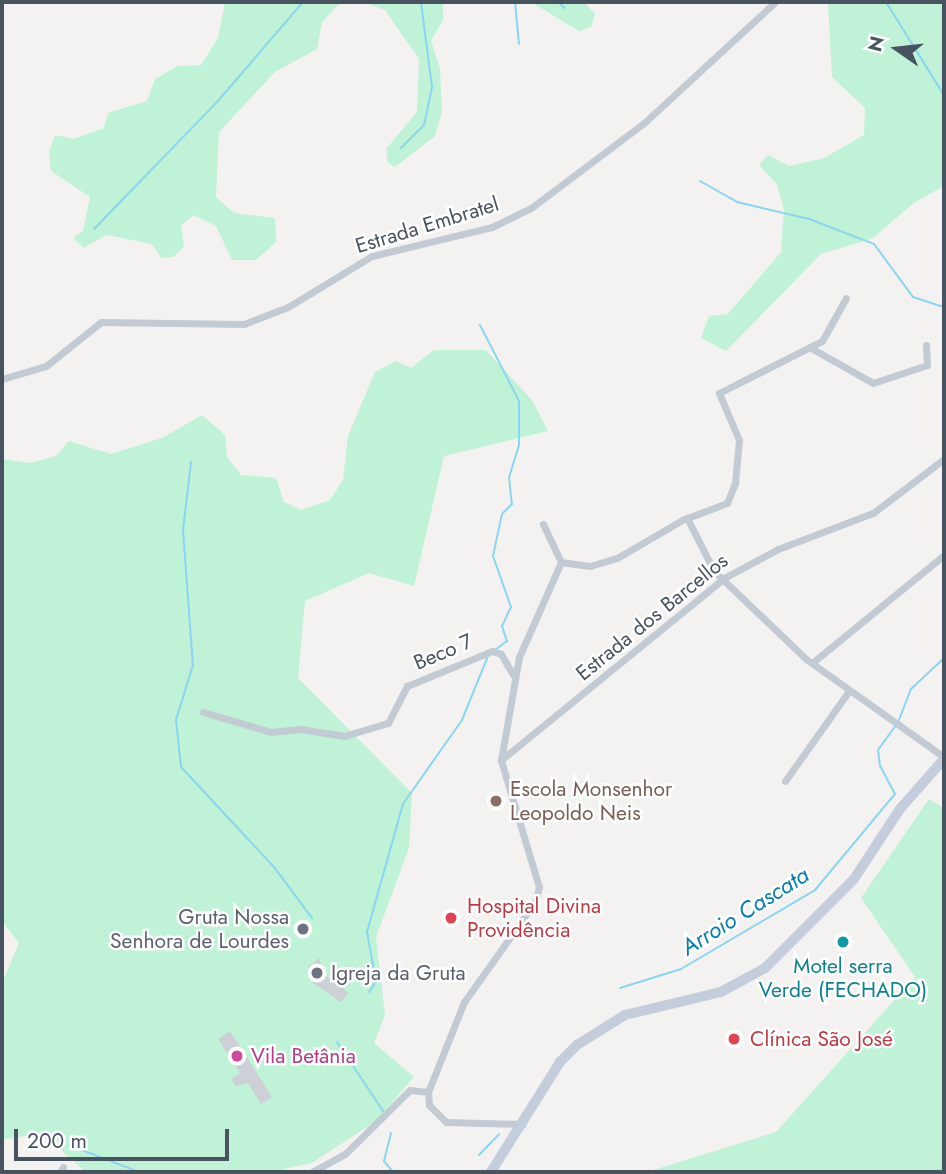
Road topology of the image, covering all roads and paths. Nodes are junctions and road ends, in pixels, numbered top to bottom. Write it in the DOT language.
graph roads {
  1 [pos="775,2"];
  2 [pos="846,298"];
  3 [pos="926,345"];
  4 [pos="811,348"];
  5 [pos="2,379"];
  6 [pos="944,459"];
  7 [pos="687,518"];
  8 [pos="542,524"];
  9 [pos="944,555"];
  10 [pos="561,562"];
  11 [pos="724,578"];
  12 [pos="812,663"];
  13 [pos="513,675"];
  14 [pos="849,691"];
  15 [pos="203,712"];
  16 [pos="944,758"];
  17 [pos="502,760"];
  18 [pos="785,780"];
  19 [pos="428,1092"];
  20 [pos="523,1124"];
  21 [pos="312,1172"];
  22 [pos="491,1172"];
  1 -- 5 [label="street, Estrada Embratel"];
  2 -- 4 [label="street"];
  3 -- 4 [label="street"];
  4 -- 7 [label="street"];
  6 -- 11 [label="street, Estrada dos Barcellos"];
  7 -- 10 [label="street"];
  7 -- 11 [label="street"];
  8 -- 10 [label="street"];
  9 -- 12 [label="street"];
  10 -- 13 [label="street"];
  11 -- 12 [label="street"];
  11 -- 17 [label="street, Estrada dos Barcellos"];
  12 -- 14 [label="street"];
  13 -- 15 [label="street, Beco 7"];
  13 -- 17 [label="street"];
  14 -- 16 [label="street"];
  14 -- 18 [label="street"];
  16 -- 20 [label="main road"];
  17 -- 19 [label="street"];
  19 -- 20 [label="street"];
  19 -- 21 [label="street"];
  20 -- 22 [label="main road"];
}
